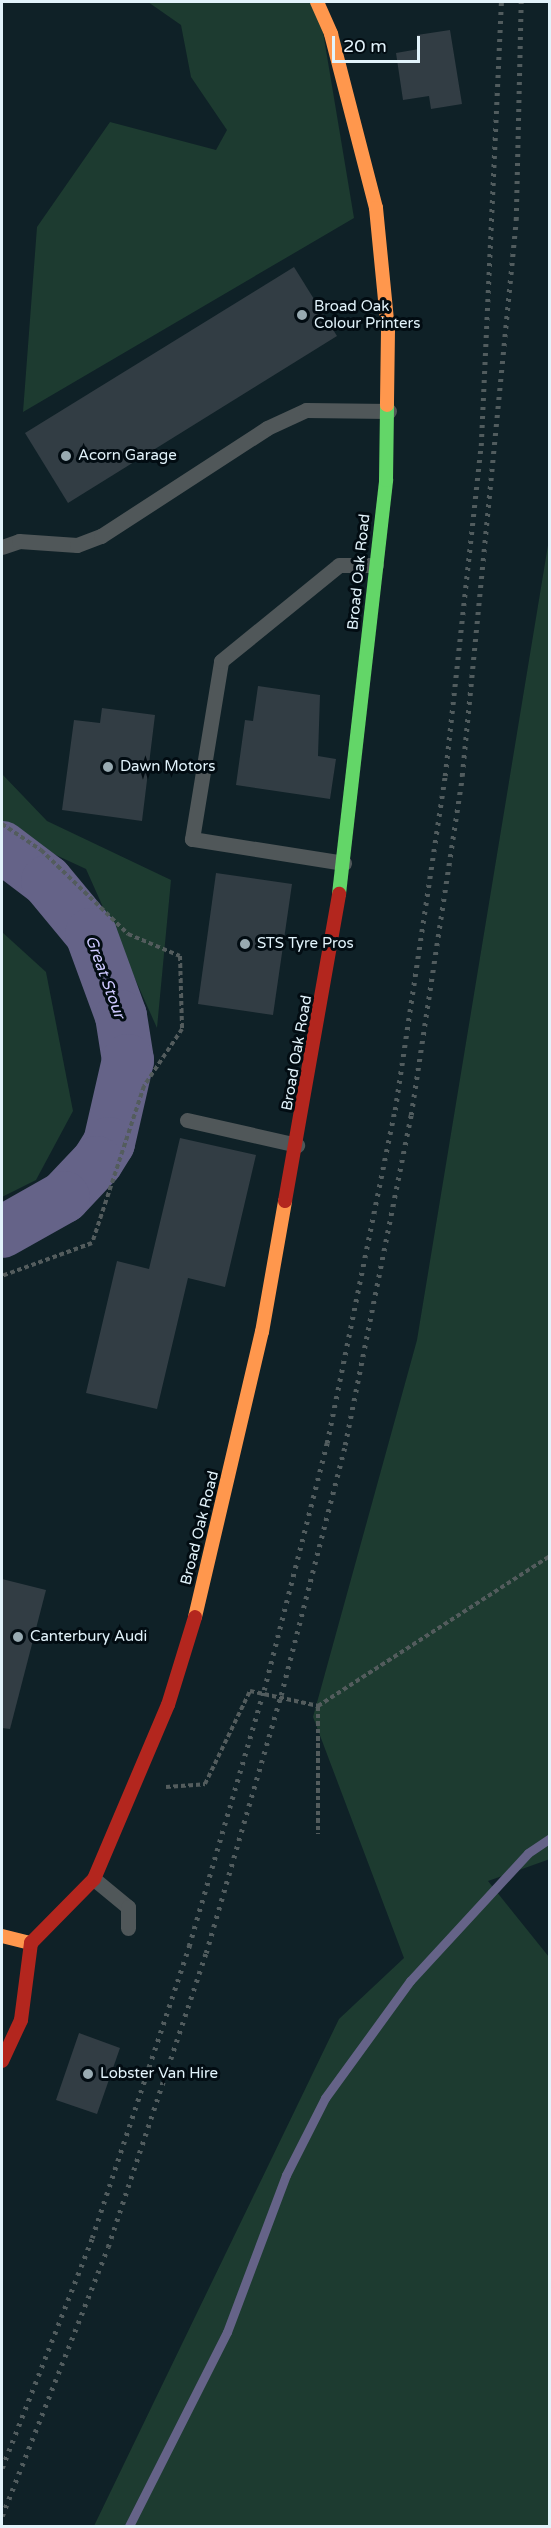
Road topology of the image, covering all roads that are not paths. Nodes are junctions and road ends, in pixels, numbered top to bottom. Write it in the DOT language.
graph roads {
  1 [pos="317,2"];
  2 [pos="389,411"];
  3 [pos="2,547"];
  4 [pos="376,565"];
  5 [pos="344,863"];
  6 [pos="188,1120"];
  7 [pos="297,1145"];
  8 [pos="94,1879"];
  9 [pos="128,1928"];
  10 [pos="2,1936"];
  11 [pos="31,1943"];
  12 [pos="2,2061"];
  1 -- 2 [label="street, Broad Oak Road"];
  2 -- 3 [label="lane"];
  2 -- 4 [label="street, Broad Oak Road"];
  4 -- 5 [label="street, Broad Oak Road"];
  4 -- 5 [label="lane"];
  5 -- 7 [label="street, Broad Oak Road"];
  6 -- 7 [label="lane"];
  7 -- 8 [label="street, Broad Oak Road"];
  8 -- 9 [label="lane"];
  8 -- 11 [label="street, Broad Oak Road"];
  10 -- 11 [label="street"];
  11 -- 12 [label="street"];
}
